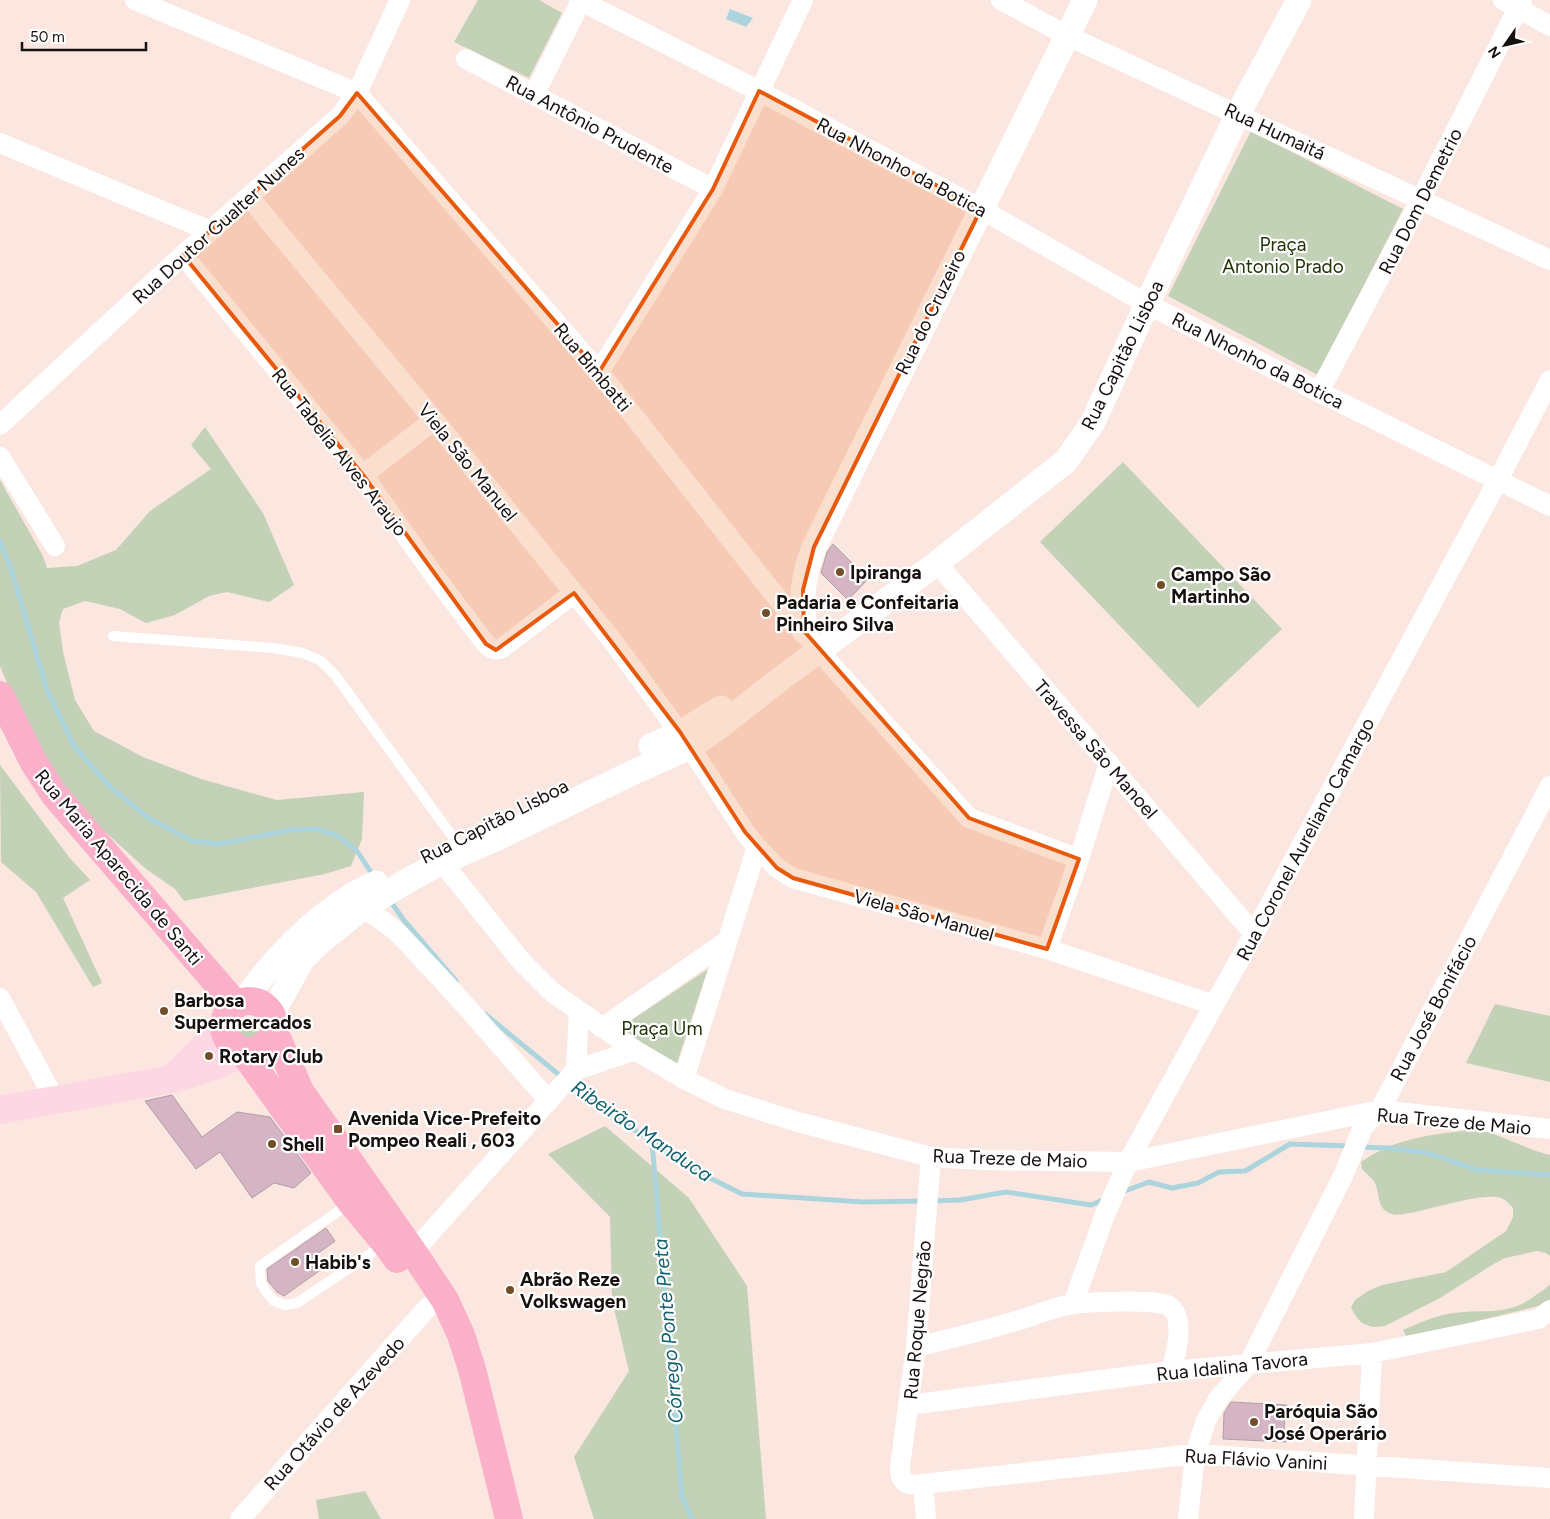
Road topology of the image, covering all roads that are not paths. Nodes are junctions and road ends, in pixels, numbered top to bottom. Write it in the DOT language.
graph roads {
  1 [pos="135,0"];
  2 [pos="400,0"];
  3 [pos="580,0"];
  4 [pos="803,0"];
  5 [pos="1001,0"];
  6 [pos="1085,0"];
  7 [pos="1299,0"];
  8 [pos="1514,3"];
  9 [pos="1550,26"];
  10 [pos="1068,36"];
  11 [pos="466,59"];
  12 [pos="759,91"];
  13 [pos="358,93"];
  14 [pos="534,95"];
  15 [pos="1238,114"];
  16 [pos="0,143"];
  17 [pos="713,190"];
  18 [pos="248,198"];
  19 [pos="1421,199"];
  20 [pos="981,209"];
  21 [pos="210,231"];
  22 [pos="183,254"];
  23 [pos="1550,260"];
  24 [pos="1147,304"];
  25 [pos="598,372"];
  26 [pos="1550,380"];
  27 [pos="1319,392"];
  28 [pos="434,420"];
  29 [pos="0,425"];
  30 [pos="0,457"];
  31 [pos="363,475"];
  32 [pos="1498,480"];
  33 [pos="1550,506"];
  34 [pos="55,546"];
  35 [pos="937,563"];
  36 [pos="574,594"];
  37 [pos="113,636"];
  38 [pos="811,640"];
  39 [pos="0,695"];
  40 [pos="0,733"];
  41 [pos="685,740"];
  42 [pos="1109,763"];
  43 [pos="1550,786"];
  44 [pos="455,840"];
  45 [pos="757,847"];
  46 [pos="1079,859"];
  47 [pos="442,862"];
  48 [pos="404,875"];
  49 [pos="369,899"];
  50 [pos="1254,934"];
  51 [pos="726,941"];
  52 [pos="1047,950"];
  53 [pos="0,998"];
  54 [pos="1214,1005"];
  55 [pos="578,1011"];
  56 [pos="232,1013"];
  57 [pos="273,1023"];
  58 [pos="602,1028"];
  59 [pos="635,1050"];
  60 [pos="243,1052"];
  61 [pos="575,1072"];
  62 [pos="172,1079"];
  63 [pos="684,1079"];
  64 [pos="554,1095"];
  65 [pos="55,1100"];
  66 [pos="0,1110"];
  67 [pos="1380,1110"];
  68 [pos="1550,1129"];
  69 [pos="931,1157"];
  70 [pos="1128,1162"];
  71 [pos="350,1202"];
  72 [pos="386,1244"];
  73 [pos="413,1252"];
  74 [pos="1073,1304"];
  75 [pos="428,1306"];
  76 [pos="1550,1310"];
  77 [pos="916,1347"];
  78 [pos="1372,1353"];
  79 [pos="1248,1363"];
  80 [pos="1172,1371"];
  81 [pos="909,1405"];
  82 [pos="1195,1454"];
  83 [pos="1368,1465"];
  84 [pos="1550,1478"];
  85 [pos="913,1483"];
  86 [pos="240,1519"];
  87 [pos="492,1519"];
  88 [pos="509,1519"];
  89 [pos="926,1519"];
  90 [pos="1188,1519"];
  91 [pos="1364,1519"];
  1 -- 13 [label="street"];
  2 -- 13 [label="street, Rua Doutor Gualter Nunes"];
  3 -- 12 [label="street, Rua Nhonho da Botica"];
  3 -- 14 [label="street"];
  4 -- 12 [label="street"];
  5 -- 10 [label="street, Rua Humaitá"];
  6 -- 10 [label="street, Rua do Cruzeiro"];
  7 -- 15 [label="street, Rua Capitão Lisboa"];
  8 -- 9 [label="street"];
  8 -- 19 [label="street, Rua Dom Demetrio"];
  10 -- 15 [label="street, Rua Humaitá"];
  10 -- 20 [label="street, Rua do Cruzeiro"];
  11 -- 14 [label="street, Rua Antônio Prudente"];
  12 -- 17 [label="street"];
  12 -- 20 [label="street, Rua Nhonho da Botica"];
  13 -- 18 [label="street, Rua Doutor Gualter Nunes"];
  13 -- 25 [label="street, Rua Bimbatti"];
  14 -- 17 [label="street, Rua Antônio Prudente"];
  15 -- 19 [label="street, Rua Humaitá"];
  15 -- 24 [label="street, Rua Capitão Lisboa"];
  16 -- 21 [label="street"];
  17 -- 25 [label="street"];
  18 -- 21 [label="street, Rua Doutor Gualter Nunes"];
  18 -- 28 [label="street, Viela São Manuel"];
  19 -- 23 [label="street, Rua Humaitá"];
  19 -- 27 [label="street, Rua Dom Demetrio"];
  20 -- 24 [label="street, Rua Nhonho da Botica"];
  20 -- 38 [label="street, Rua do Cruzeiro"];
  21 -- 22 [label="street, Rua Doutor Gualter Nunes"];
  22 -- 29 [label="street, Rua Doutor Gualter Nunes"];
  22 -- 31 [label="street, Rua Tabelia Alves Araujo"];
  24 -- 27 [label="street, Rua Nhonho da Botica"];
  24 -- 35 [label="street, Rua Capitão Lisboa"];
  25 -- 38 [label="street, Rua Bimbatti"];
  26 -- 32 [label="street, Rua Coronel Aureliano Camargo"];
  27 -- 32 [label="street, Rua Nhonho da Botica"];
  28 -- 31 [label="street"];
  28 -- 36 [label="street, Viela São Manuel"];
  30 -- 34 [label="street"];
  31 -- 36 [label="street, Rua Tabelia Alves Araujo"];
  32 -- 33 [label="street, Rua Nhonho da Botica"];
  32 -- 50 [label="street, Rua Coronel Aureliano Camargo"];
  35 -- 38 [label="street, Rua Capitão Lisboa"];
  35 -- 42 [label="street, Travessa São Manoel"];
  36 -- 41 [label="street, Viela São Manuel"];
  37 -- 44 [label="lane"];
  38 -- 41 [label="street, Rua Capitão Lisboa"];
  38 -- 46 [label="street, Rua Bimbatti"];
  39 -- 56 [label="main road, Rua Maria Aparecida de Santi"];
  40 -- 56 [label="main road, Rua Maria Aparecida de Santi"];
  41 -- 44 [label="street, Rua Capitão Lisboa"];
  41 -- 45 [label="street, Viela São Manuel"];
  41 -- 47 [label="street, Rua Capitão Lisboa"];
  42 -- 46 [label="street"];
  42 -- 50 [label="street, Travessa São Manoel"];
  43 -- 67 [label="street, Rua José Bonifácio"];
  44 -- 48 [label="street, Rua Capitão Lisboa"];
  45 -- 51 [label="street"];
  45 -- 52 [label="street, Viela São Manuel"];
  46 -- 52 [label="street"];
  47 -- 48 [label="street, Rua Capitão Lisboa"];
  47 -- 55 [label="street, Rua Treze de Maio"];
  48 -- 49 [label="street, Rua Capitão Lisboa"];
  49 -- 56 [label="street, Rua Capitão Lisboa"];
  49 -- 57 [label="street, Rua Capitão Lisboa"];
  49 -- 64 [label="street"];
  50 -- 54 [label="street, Rua Coronel Aureliano Camargo"];
  51 -- 58 [label="street"];
  51 -- 63 [label="street"];
  52 -- 54 [label="street, Viela São Manuel"];
  53 -- 65 [label="street"];
  54 -- 70 [label="street, Rua Coronel Aureliano Camargo"];
  55 -- 58 [label="street, Rua Treze de Maio"];
  55 -- 61 [label="street"];
  56 -- 57 [label="main road"];
  56 -- 60 [label="main road"];
  56 -- 62 [label="main road"];
  57 -- 60 [label="main road"];
  57 -- 73 [label="main road"];
  58 -- 59 [label="street, Rua Treze de Maio"];
  59 -- 61 [label="street"];
  59 -- 63 [label="street, Rua Treze de Maio"];
  60 -- 62 [label="main road"];
  60 -- 71 [label="main road"];
  61 -- 64 [label="street"];
  62 -- 65 [label="main road"];
  63 -- 69 [label="street, Rua Treze de Maio"];
  64 -- 73 [label="street"];
  65 -- 66 [label="main road"];
  67 -- 68 [label="street, Rua Treze de Maio"];
  67 -- 70 [label="street, Rua Treze de Maio"];
  67 -- 79 [label="street, Rua José Bonifácio"];
  69 -- 70 [label="street, Rua Treze de Maio"];
  69 -- 77 [label="street, Rua Roque Negrão"];
  70 -- 74 [label="street, Rua Coronel Aureliano Camargo"];
  71 -- 72 [label="main road"];
  71 -- 72 [label="lane"];
  72 -- 75 [label="main road"];
  73 -- 88 [label="main road"];
  74 -- 77 [label="street"];
  74 -- 80 [label="street"];
  75 -- 86 [label="street, Rua Otávio de Azevedo"];
  75 -- 87 [label="main road"];
  76 -- 78 [label="street, Rua Idalina Tavora"];
  77 -- 81 [label="street, Rua Roque Negrão"];
  78 -- 79 [label="street, Rua Idalina Tavora"];
  78 -- 83 [label="street"];
  79 -- 80 [label="street, Rua Idalina Tavora"];
  79 -- 82 [label="street, Rua José Bonifácio"];
  80 -- 81 [label="street, Rua Idalina Tavora"];
  81 -- 85 [label="street, Rua Roque Negrão"];
  82 -- 83 [label="street, Rua Flávio Vanini"];
  82 -- 85 [label="street, Rua Flávio Vanini"];
  82 -- 90 [label="street, Rua José Bonifácio"];
  83 -- 84 [label="street, Rua Flávio Vanini"];
  83 -- 91 [label="street"];
  85 -- 89 [label="street, Rua Roque Negrão"];
}
